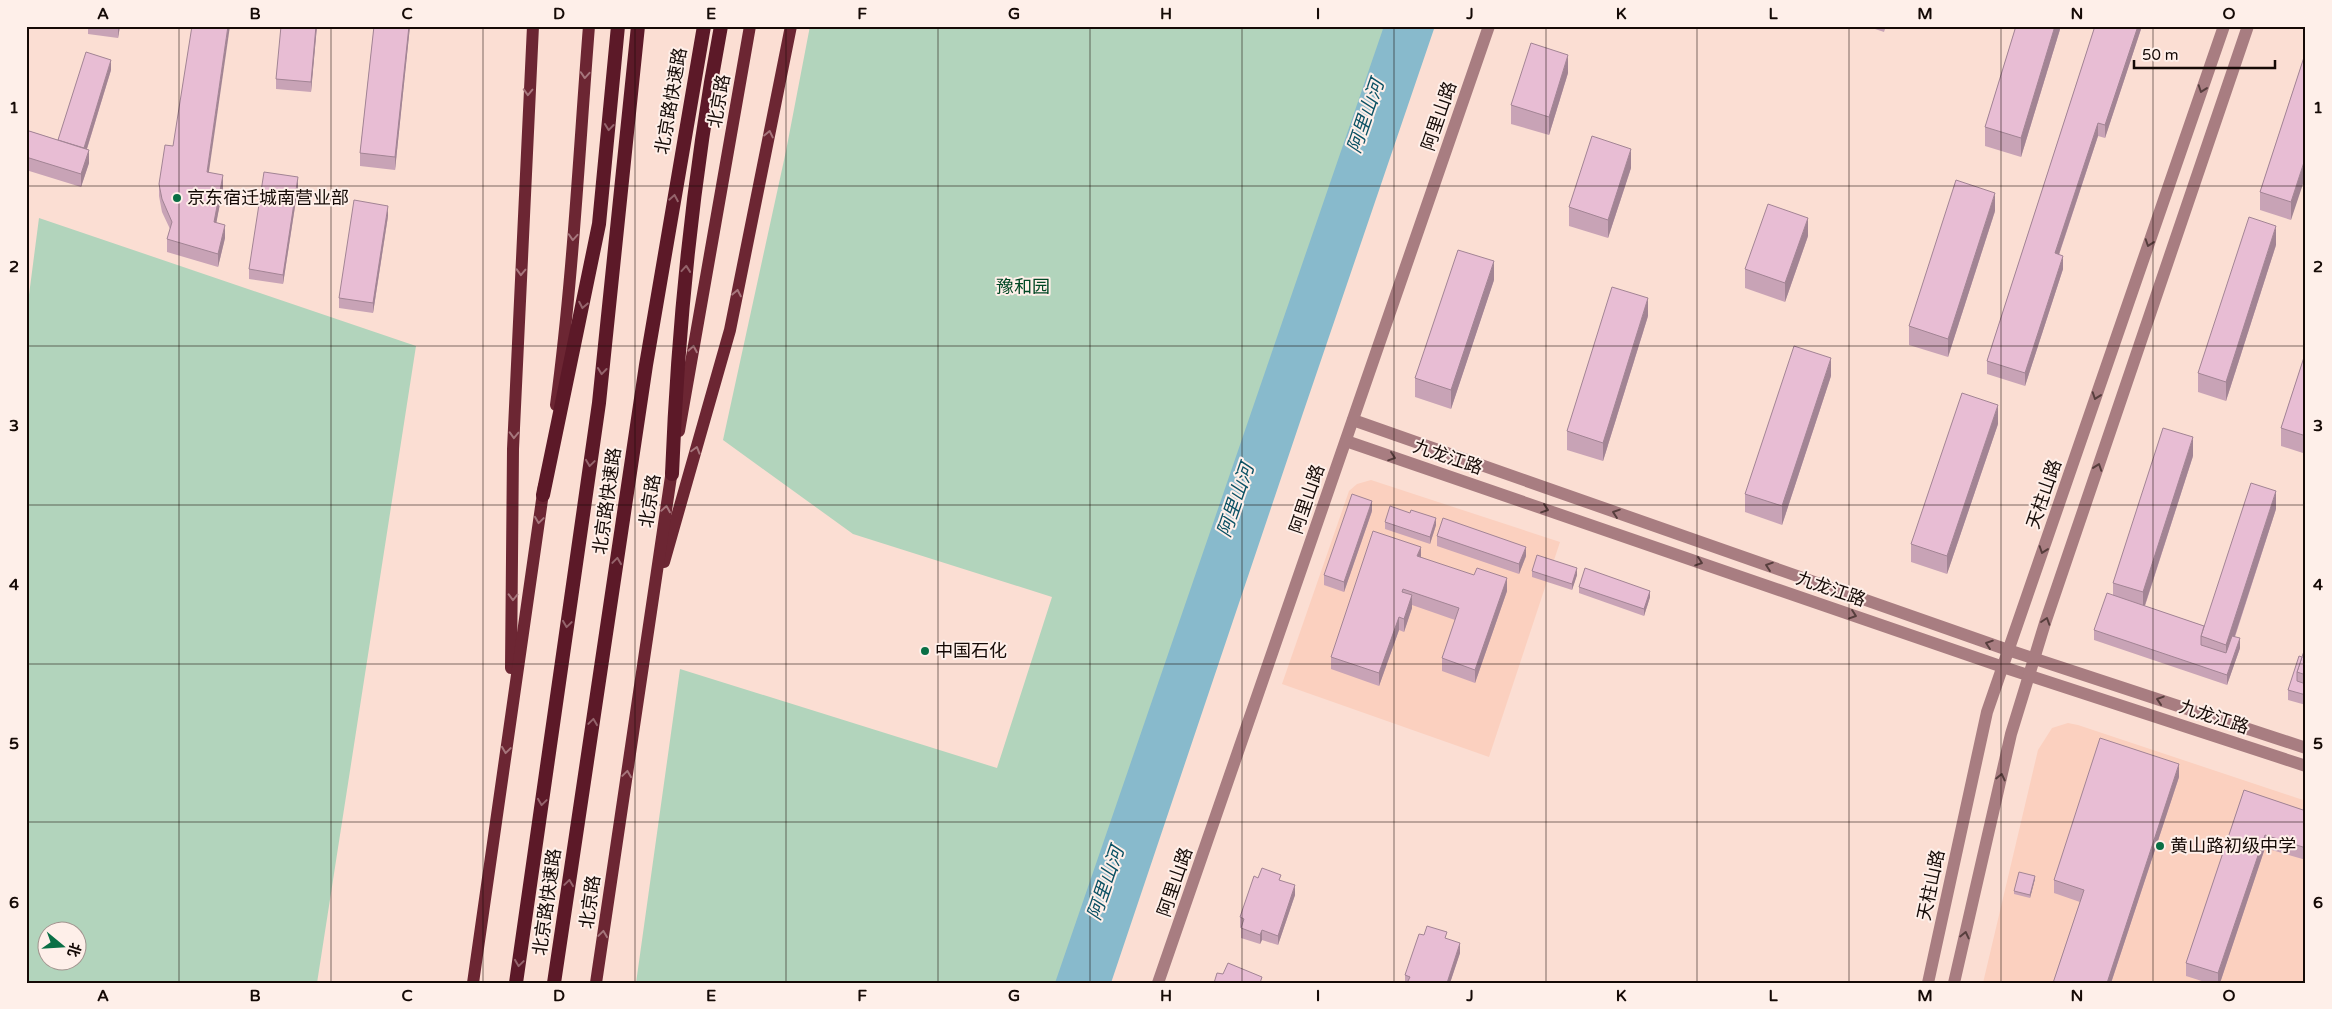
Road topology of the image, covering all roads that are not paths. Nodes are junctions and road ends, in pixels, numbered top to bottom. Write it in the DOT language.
graph roads {
  1 [pos="533,26"];
  2 [pos="589,26"];
  3 [pos="618,26"];
  4 [pos="638,26"];
  5 [pos="704,26"];
  6 [pos="721,26"];
  7 [pos="750,26"];
  8 [pos="791,26"];
  9 [pos="1489,26"];
  10 [pos="2224,26"];
  11 [pos="2248,26"];
  12 [pos="1353,420"];
  13 [pos="1346,441"];
  14 [pos="672,474"];
  15 [pos="543,495"];
  16 [pos="650,615"];
  17 [pos="2008,650"];
  18 [pos="2034,659"];
  19 [pos="2003,667"];
  20 [pos="2029,675"];
  21 [pos="510,722"];
  22 [pos="2306,748"];
  23 [pos="2306,766"];
  24 [pos="473,983"];
  25 [pos="516,983"];
  26 [pos="554,983"];
  27 [pos="596,983"];
  28 [pos="1158,983"];
  29 [pos="1928,983"];
  30 [pos="1954,983"];
  1 -- 21 [label="main road, one-way"];
  2 -- 15 [label="main road, one-way"];
  3 -- 15 [label="highway, one-way"];
  4 -- 25 [label="highway, 北京路快速路, one-way"];
  26 -- 5 [label="highway, 北京路快速路, one-way"];
  14 -- 6 [label="highway, one-way"];
  14 -- 7 [label="main road, 北京路, one-way"];
  16 -- 8 [label="main road, one-way"];
  9 -- 12 [label="street, 阿里山路"];
  10 -- 17 [label="street, 天柱山路, one-way"];
  18 -- 11 [label="street, one-way"];
  12 -- 13 [label="street, 阿里山路"];
  17 -- 12 [label="street, 九龙江路, one-way"];
  13 -- 19 [label="street, 九龙江路, one-way"];
  13 -- 28 [label="street, 阿里山路"];
  16 -- 14 [label="main road, 北京路, one-way"];
  15 -- 21 [label="main road, one-way"];
  27 -- 16 [label="main road, 北京路, one-way"];
  17 -- 18 [label="street, 九龙江路"];
  17 -- 19 [label="street, 天柱山路"];
  18 -- 20 [label="street"];
  22 -- 18 [label="street, 九龙江路, one-way"];
  19 -- 20 [label="street, 九龙江路"];
  19 -- 29 [label="street, 天柱山路"];
  20 -- 23 [label="street, 九龙江路"];
  30 -- 20 [label="street, one-way"];
  21 -- 24 [label="main road, one-way"];
}
